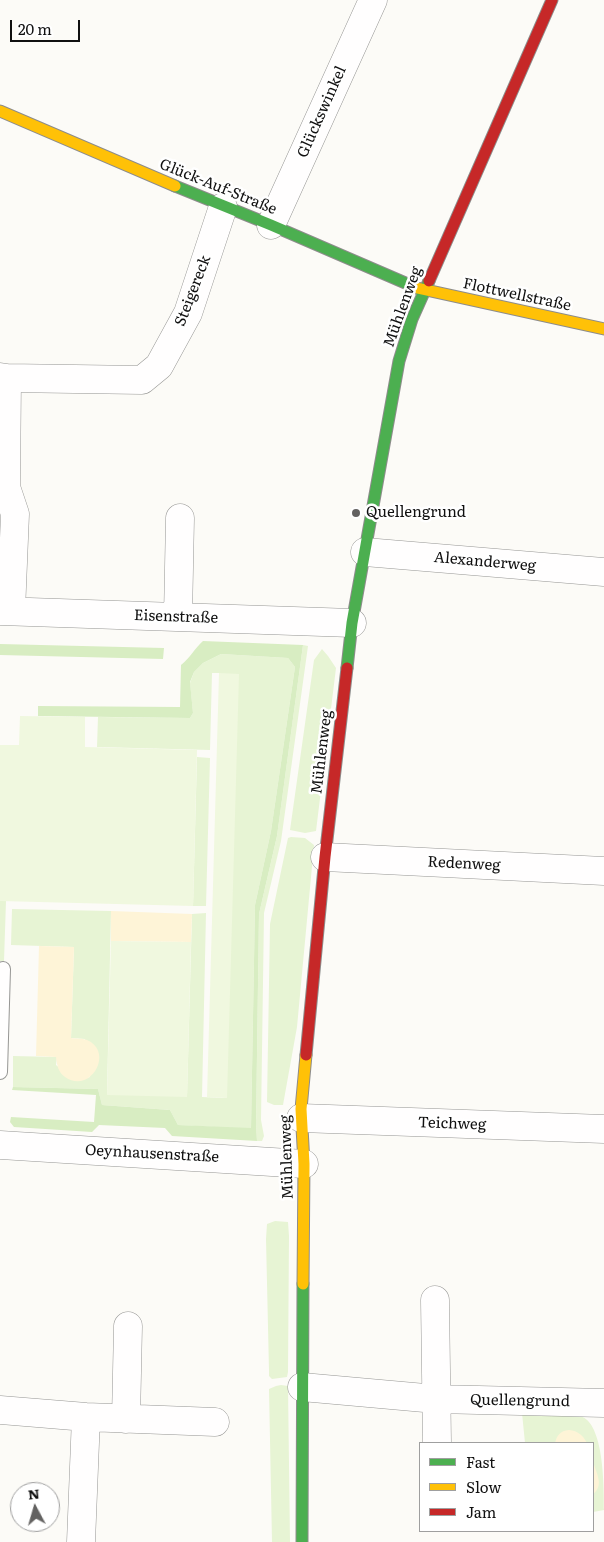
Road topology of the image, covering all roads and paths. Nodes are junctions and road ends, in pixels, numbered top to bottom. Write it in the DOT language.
graph roads {
  1 [pos="373,0"];
  2 [pos="552,0"];
  3 [pos="0,112"];
  4 [pos="223,207"];
  5 [pos="271,225"];
  6 [pos="424,290"];
  7 [pos="604,329"];
  8 [pos="4,378"];
  9 [pos="180,518"];
  10 [pos="365,552"];
  11 [pos="604,572"];
  12 [pos="5,611"];
  13 [pos="178,617"];
  14 [pos="352,623"];
  15 [pos="325,857"];
  16 [pos="604,871"];
  17 [pos="3,969"];
  18 [pos="0,1072"];
  19 [pos="301,1118"];
  20 [pos="604,1129"];
  21 [pos="0,1145"];
  22 [pos="304,1164"];
  23 [pos="435,1300"];
  24 [pos="128,1326"];
  25 [pos="302,1387"];
  26 [pos="436,1399"];
  27 [pos="604,1403"];
  28 [pos="0,1410"];
  29 [pos="86,1417"];
  30 [pos="126,1419"];
  31 [pos="215,1422"];
  32 [pos="437,1442"];
  33 [pos="81,1542"];
  34 [pos="302,1542"];
  1 -- 5 [label="street, Glückswinkel"];
  2 -- 6 [label="street, Mühlenweg"];
  3 -- 4 [label="street, Glück-Auf-Straße"];
  4 -- 5 [label="street, Glück-Auf-Straße"];
  4 -- 8 [label="street, Steigereck"];
  5 -- 6 [label="street, Glück-Auf-Straße"];
  6 -- 7 [label="street, Flottwellstraße"];
  6 -- 10 [label="street, Mühlenweg"];
  8 -- 12 [label="street, Steigereck"];
  9 -- 13 [label="street"];
  10 -- 11 [label="street, Alexanderweg"];
  10 -- 14 [label="street, Mühlenweg"];
  12 -- 13 [label="street, Eisenstraße"];
  13 -- 14 [label="street, Eisenstraße"];
  14 -- 15 [label="street, Mühlenweg"];
  15 -- 16 [label="street, Redenweg"];
  15 -- 19 [label="street, Mühlenweg"];
  17 -- 18 [label="lane"];
  19 -- 20 [label="street, Teichweg"];
  19 -- 22 [label="street, Mühlenweg"];
  21 -- 22 [label="street, Oeynhausenstraße"];
  22 -- 25 [label="street, Mühlenweg"];
  23 -- 26 [label="street"];
  24 -- 30 [label="street"];
  25 -- 26 [label="street, Quellengrund"];
  25 -- 34 [label="street, Mühlenweg"];
  26 -- 27 [label="street, Quellengrund"];
  26 -- 32 [label="street"];
  28 -- 29 [label="street"];
  29 -- 30 [label="street"];
  29 -- 33 [label="street"];
  30 -- 31 [label="street"];
}
